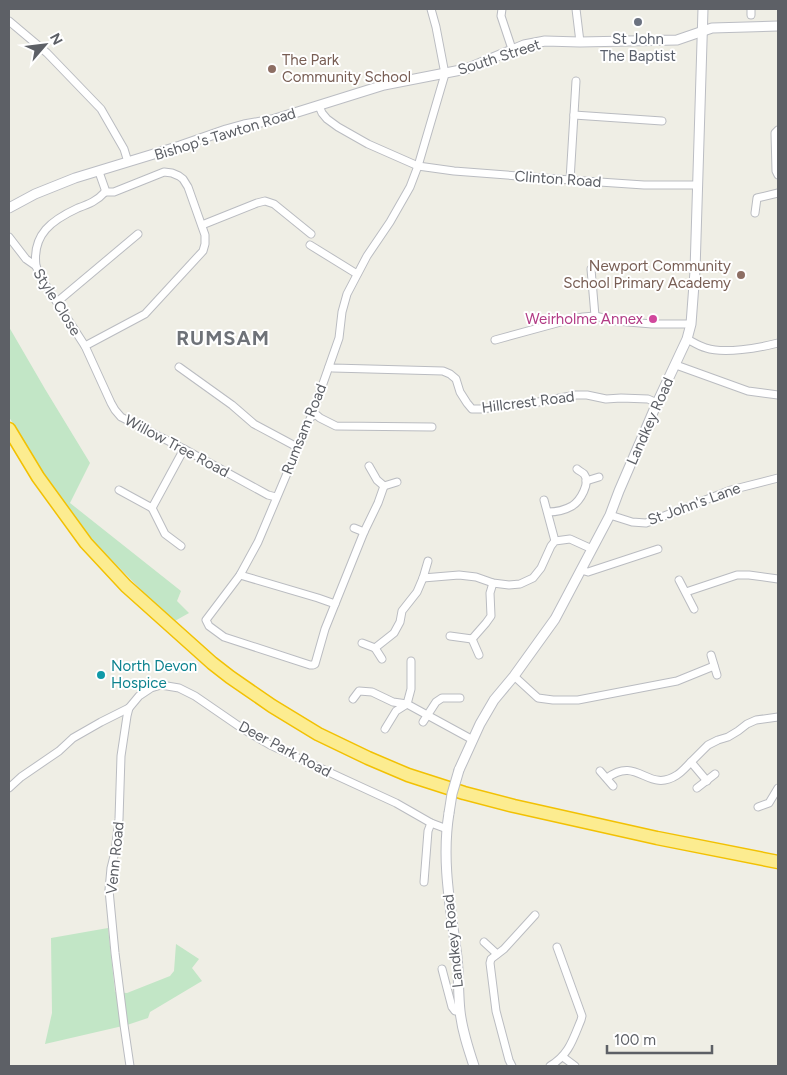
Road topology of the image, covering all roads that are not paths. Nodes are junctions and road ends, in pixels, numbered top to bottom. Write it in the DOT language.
graph roads {
  1 [pos="430,9"];
  2 [pos="502,9"];
  3 [pos="576,9"];
  4 [pos="703,9"];
  5 [pos="9,21"];
  6 [pos="778,26"];
  7 [pos="702,31"];
  8 [pos="580,42"];
  9 [pos="512,49"];
  10 [pos="445,74"];
  11 [pos="576,81"];
  12 [pos="319,106"];
  13 [pos="574,115"];
  14 [pos="662,121"];
  15 [pos="778,130"];
  16 [pos="128,162"];
  17 [pos="418,166"];
  18 [pos="99,172"];
  19 [pos="778,175"];
  20 [pos="570,180"];
  21 [pos="697,186"];
  22 [pos="105,192"];
  23 [pos="778,193"];
  24 [pos="9,208"];
  25 [pos="755,213"];
  26 [pos="202,225"];
  27 [pos="138,234"];
  28 [pos="311,234"];
  29 [pos="9,237"];
  30 [pos="310,245"];
  31 [pos="36,266"];
  32 [pos="591,269"];
  33 [pos="357,274"];
  34 [pos="57,302"];
  35 [pos="595,316"];
  36 [pos="691,324"];
  37 [pos="687,339"];
  38 [pos="495,340"];
  39 [pos="774,344"];
  40 [pos="86,346"];
  41 [pos="676,365"];
  42 [pos="179,367"];
  43 [pos="328,367"];
  44 [pos="778,395"];
  45 [pos="657,403"];
  46 [pos="313,412"];
  47 [pos="419,419"];
  48 [pos="419,427"];
  49 [pos="432,427"];
  50 [pos="9,429"];
  51 [pos="297,447"];
  52 [pos="184,449"];
  53 [pos="369,466"];
  54 [pos="577,469"];
  55 [pos="599,477"];
  56 [pos="778,478"];
  57 [pos="586,480"];
  58 [pos="397,482"];
  59 [pos="384,486"];
  60 [pos="119,490"];
  61 [pos="276,497"];
  62 [pos="544,500"];
  63 [pos="154,505"];
  64 [pos="548,512"];
  65 [pos="610,515"];
  66 [pos="354,528"];
  67 [pos="364,532"];
  68 [pos="555,541"];
  69 [pos="182,546"];
  70 [pos="592,549"];
  71 [pos="658,549"];
  72 [pos="428,561"];
  73 [pos="581,570"];
  74 [pos="240,575"];
  75 [pos="424,578"];
  76 [pos="778,578"];
  77 [pos="679,580"];
  78 [pos="493,582"];
  79 [pos="686,592"];
  80 [pos="335,604"];
  81 [pos="694,609"];
  82 [pos="450,636"];
  83 [pos="472,638"];
  84 [pos="362,643"];
  85 [pos="375,648"];
  86 [pos="479,655"];
  87 [pos="711,655"];
  88 [pos="382,659"];
  89 [pos="411,661"];
  90 [pos="714,666"];
  91 [pos="717,675"];
  92 [pos="514,676"];
  93 [pos="460,698"];
  94 [pos="353,699"];
  95 [pos="407,704"];
  96 [pos="130,708"];
  97 [pos="428,714"];
  98 [pos="778,717"];
  99 [pos="423,722"];
  100 [pos="384,729"];
  101 [pos="473,740"];
  102 [pos="692,762"];
  103 [pos="600,771"];
  104 [pos="715,774"];
  105 [pos="606,778"];
  106 [pos="706,781"];
  107 [pos="613,786"];
  108 [pos="9,788"];
  109 [pos="698,788"];
  110 [pos="778,788"];
  111 [pos="758,807"];
  112 [pos="431,823"];
  113 [pos="447,828"];
  114 [pos="778,862"];
  115 [pos="424,882"];
  116 [pos="540,921"];
  117 [pos="484,942"];
  118 [pos="556,946"];
  119 [pos="497,954"];
  120 [pos="442,969"];
  121 [pos="460,1011"];
  122 [pos="563,1057"];
  123 [pos="130,1066"];
  124 [pos="474,1066"];
  125 [pos="512,1066"];
  126 [pos="550,1066"];
  127 [pos="575,1066"];
  1 -- 10 [label="street"];
  2 -- 9 [label="street"];
  3 -- 8 [label="street"];
  4 -- 7 [label="street, Landkey Road"];
  5 -- 16 [label="street"];
  6 -- 7 [label="street, South Street"];
  7 -- 8 [label="street, South Street"];
  7 -- 21 [label="street, Landkey Road"];
  8 -- 9 [label="street, South Street"];
  9 -- 10 [label="street, South Street"];
  10 -- 12 [label="street, Bishop's Tawton Road"];
  10 -- 17 [label="street, Rumsam Road"];
  11 -- 13 [label="street"];
  12 -- 16 [label="street, Bishop's Tawton Road"];
  12 -- 17 [label="street, Clinton Road"];
  13 -- 14 [label="street"];
  13 -- 20 [label="street"];
  15 -- 19 [label="street"];
  16 -- 18 [label="street, Bishop's Tawton Road"];
  17 -- 20 [label="street, Clinton Road"];
  17 -- 33 [label="street, Rumsam Road"];
  18 -- 22 [label="street"];
  18 -- 24 [label="street, Bishop's Tawton Road"];
  20 -- 21 [label="street, Clinton Road"];
  21 -- 36 [label="street, Landkey Road"];
  22 -- 26 [label="street"];
  22 -- 31 [label="street"];
  23 -- 25 [label="street"];
  26 -- 28 [label="street"];
  26 -- 40 [label="street"];
  27 -- 34 [label="street"];
  29 -- 31 [label="street, Style Close"];
  30 -- 33 [label="street"];
  31 -- 34 [label="street, Style Close"];
  32 -- 35 [label="street"];
  33 -- 43 [label="street, Rumsam Road"];
  34 -- 40 [label="street, Style Close"];
  35 -- 36 [label="street"];
  35 -- 38 [label="street"];
  36 -- 37 [label="street, Landkey Road"];
  37 -- 39 [label="street"];
  37 -- 41 [label="street, Landkey Road"];
  40 -- 52 [label="street, Willow Tree Road"];
  41 -- 44 [label="street"];
  41 -- 45 [label="street, Landkey Road"];
  42 -- 51 [label="street"];
  43 -- 45 [label="street, Hillcrest Road"];
  43 -- 46 [label="street, Rumsam Road"];
  45 -- 65 [label="street, Landkey Road"];
  46 -- 48 [label="street"];
  46 -- 51 [label="street, Rumsam Road"];
  47 -- 48 [label="street"];
  48 -- 49 [label="street"];
  50 -- 114 [label="highway"];
  51 -- 61 [label="street, Rumsam Road"];
  52 -- 61 [label="street, Willow Tree Road"];
  52 -- 63 [label="street"];
  53 -- 59 [label="street"];
  54 -- 57 [label="street"];
  55 -- 57 [label="street"];
  56 -- 65 [label="street, St John's Lane"];
  57 -- 64 [label="street"];
  58 -- 59 [label="street"];
  59 -- 67 [label="street"];
  60 -- 63 [label="street"];
  61 -- 74 [label="street, Rumsam Road"];
  62 -- 64 [label="street"];
  63 -- 69 [label="street"];
  64 -- 68 [label="street"];
  65 -- 70 [label="street, Landkey Road"];
  66 -- 67 [label="street"];
  67 -- 80 [label="street"];
  68 -- 70 [label="street"];
  68 -- 78 [label="street"];
  70 -- 73 [label="street, Landkey Road"];
  71 -- 73 [label="street"];
  72 -- 75 [label="street"];
  73 -- 92 [label="street, Landkey Road"];
  74 -- 80 [label="street"];
  74 -- 80 [label="street, Rumsam Road"];
  75 -- 78 [label="street"];
  75 -- 85 [label="street"];
  76 -- 79 [label="street"];
  77 -- 79 [label="street"];
  78 -- 83 [label="street"];
  79 -- 81 [label="street"];
  82 -- 83 [label="street"];
  83 -- 86 [label="street"];
  84 -- 85 [label="street"];
  85 -- 88 [label="street"];
  87 -- 90 [label="street"];
  89 -- 95 [label="street"];
  90 -- 91 [label="street"];
  90 -- 92 [label="street"];
  92 -- 101 [label="street, Landkey Road"];
  93 -- 97 [label="street"];
  94 -- 95 [label="street"];
  95 -- 97 [label="street"];
  95 -- 100 [label="street"];
  96 -- 108 [label="street"];
  96 -- 112 [label="street, Deer Park Road"];
  96 -- 123 [label="street, Venn Road"];
  97 -- 99 [label="street"];
  97 -- 101 [label="street"];
  98 -- 102 [label="street"];
  101 -- 113 [label="street, Landkey Road, bridge"];
  102 -- 105 [label="street"];
  102 -- 106 [label="street"];
  103 -- 105 [label="street"];
  104 -- 106 [label="street"];
  105 -- 107 [label="street"];
  106 -- 109 [label="street"];
  110 -- 111 [label="street"];
  112 -- 113 [label="street, Deer Park Road"];
  112 -- 115 [label="street"];
  113 -- 121 [label="street, Landkey Road"];
  116 -- 119 [label="street"];
  117 -- 119 [label="street"];
  118 -- 122 [label="street"];
  119 -- 125 [label="street"];
  120 -- 121 [label="street"];
  121 -- 124 [label="street, Landkey Road"];
  122 -- 126 [label="street"];
  122 -- 127 [label="street"];
}
